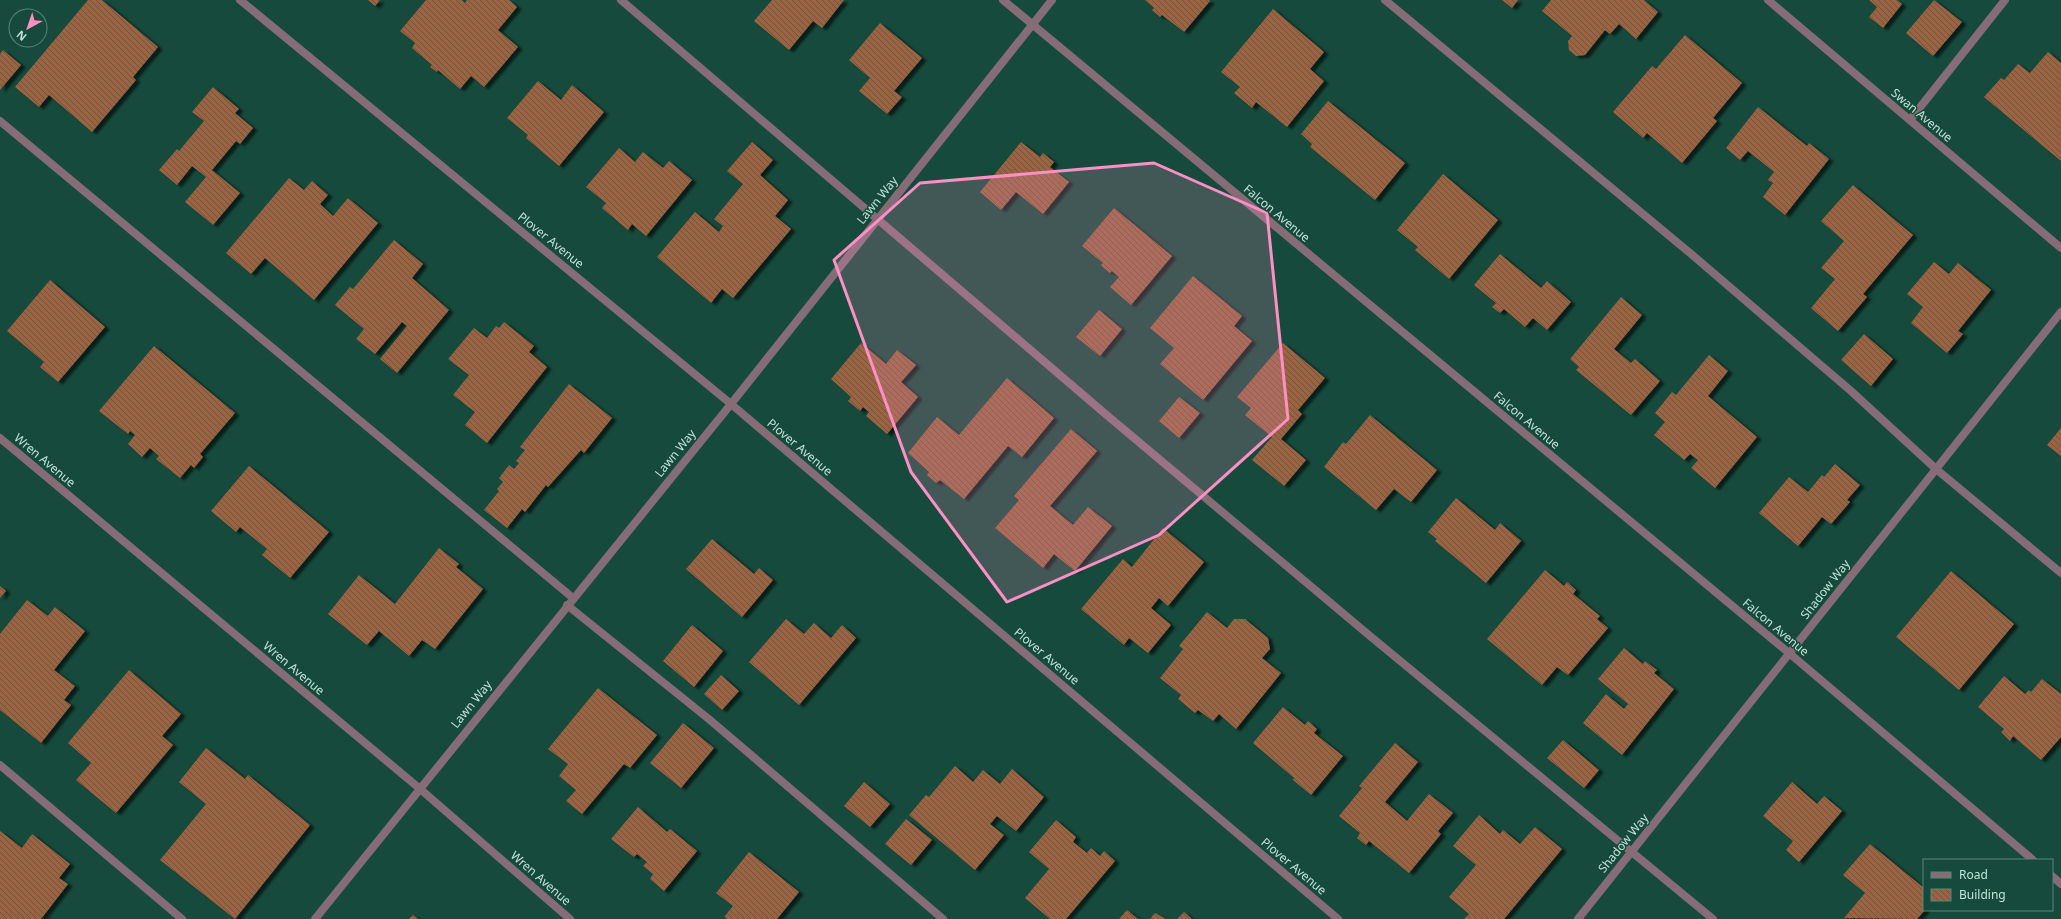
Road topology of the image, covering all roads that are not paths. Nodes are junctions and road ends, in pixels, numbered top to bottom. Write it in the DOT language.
graph roads {
  1 [pos="240,0"];
  2 [pos="621,0"];
  3 [pos="1003,0"];
  4 [pos="1052,0"];
  5 [pos="1385,0"];
  6 [pos="1768,0"];
  7 [pos="2005,0"];
  8 [pos="1032,25"];
  9 [pos="1910,120"];
  10 [pos="0,121"];
  11 [pos="877,220"];
  12 [pos="2061,248"];
  13 [pos="2061,312"];
  14 [pos="731,404"];
  15 [pos="0,438"];
  16 [pos="1936,469"];
  17 [pos="2061,573"];
  18 [pos="573,598"];
  19 [pos="567,605"];
  20 [pos="1790,653"];
  21 [pos="0,765"];
  22 [pos="419,788"];
  23 [pos="1632,851"];
  24 [pos="2032,859"];
  25 [pos="2053,877"];
  26 [pos="2061,884"];
  27 [pos="182,919"];
  28 [pos="315,919"];
  29 [pos="570,919"];
  30 [pos="943,919"];
  31 [pos="1338,919"];
  32 [pos="1578,919"];
  33 [pos="1713,919"];
  1 -- 14 [label="street, Plover Avenue"];
  2 -- 11 [label="street"];
  3 -- 8 [label="street, Falcon Avenue"];
  4 -- 8 [label="street, Lawn Way"];
  5 -- 16 [label="street"];
  6 -- 9 [label="street, Swan Avenue"];
  7 -- 9 [label="street"];
  8 -- 11 [label="street, Lawn Way"];
  8 -- 20 [label="street, Falcon Avenue"];
  9 -- 12 [label="street, Swan Avenue"];
  10 -- 18 [label="street"];
  11 -- 14 [label="street, Lawn Way"];
  11 -- 23 [label="street"];
  13 -- 16 [label="street, Shadow Way"];
  14 -- 18 [label="street, Lawn Way"];
  14 -- 31 [label="street, Plover Avenue"];
  15 -- 22 [label="street, Wren Avenue"];
  16 -- 17 [label="street"];
  16 -- 20 [label="street, Shadow Way"];
  18 -- 19 [label="street, Lawn Way"];
  19 -- 22 [label="street, Lawn Way"];
  19 -- 30 [label="street"];
  20 -- 23 [label="street, Shadow Way"];
  20 -- 24 [label="street, Falcon Avenue"];
  21 -- 27 [label="street"];
  22 -- 28 [label="street, Lawn Way"];
  22 -- 29 [label="street, Wren Avenue"];
  23 -- 32 [label="street, Shadow Way"];
  23 -- 33 [label="street"];
  25 -- 26 [label="street"];
}
